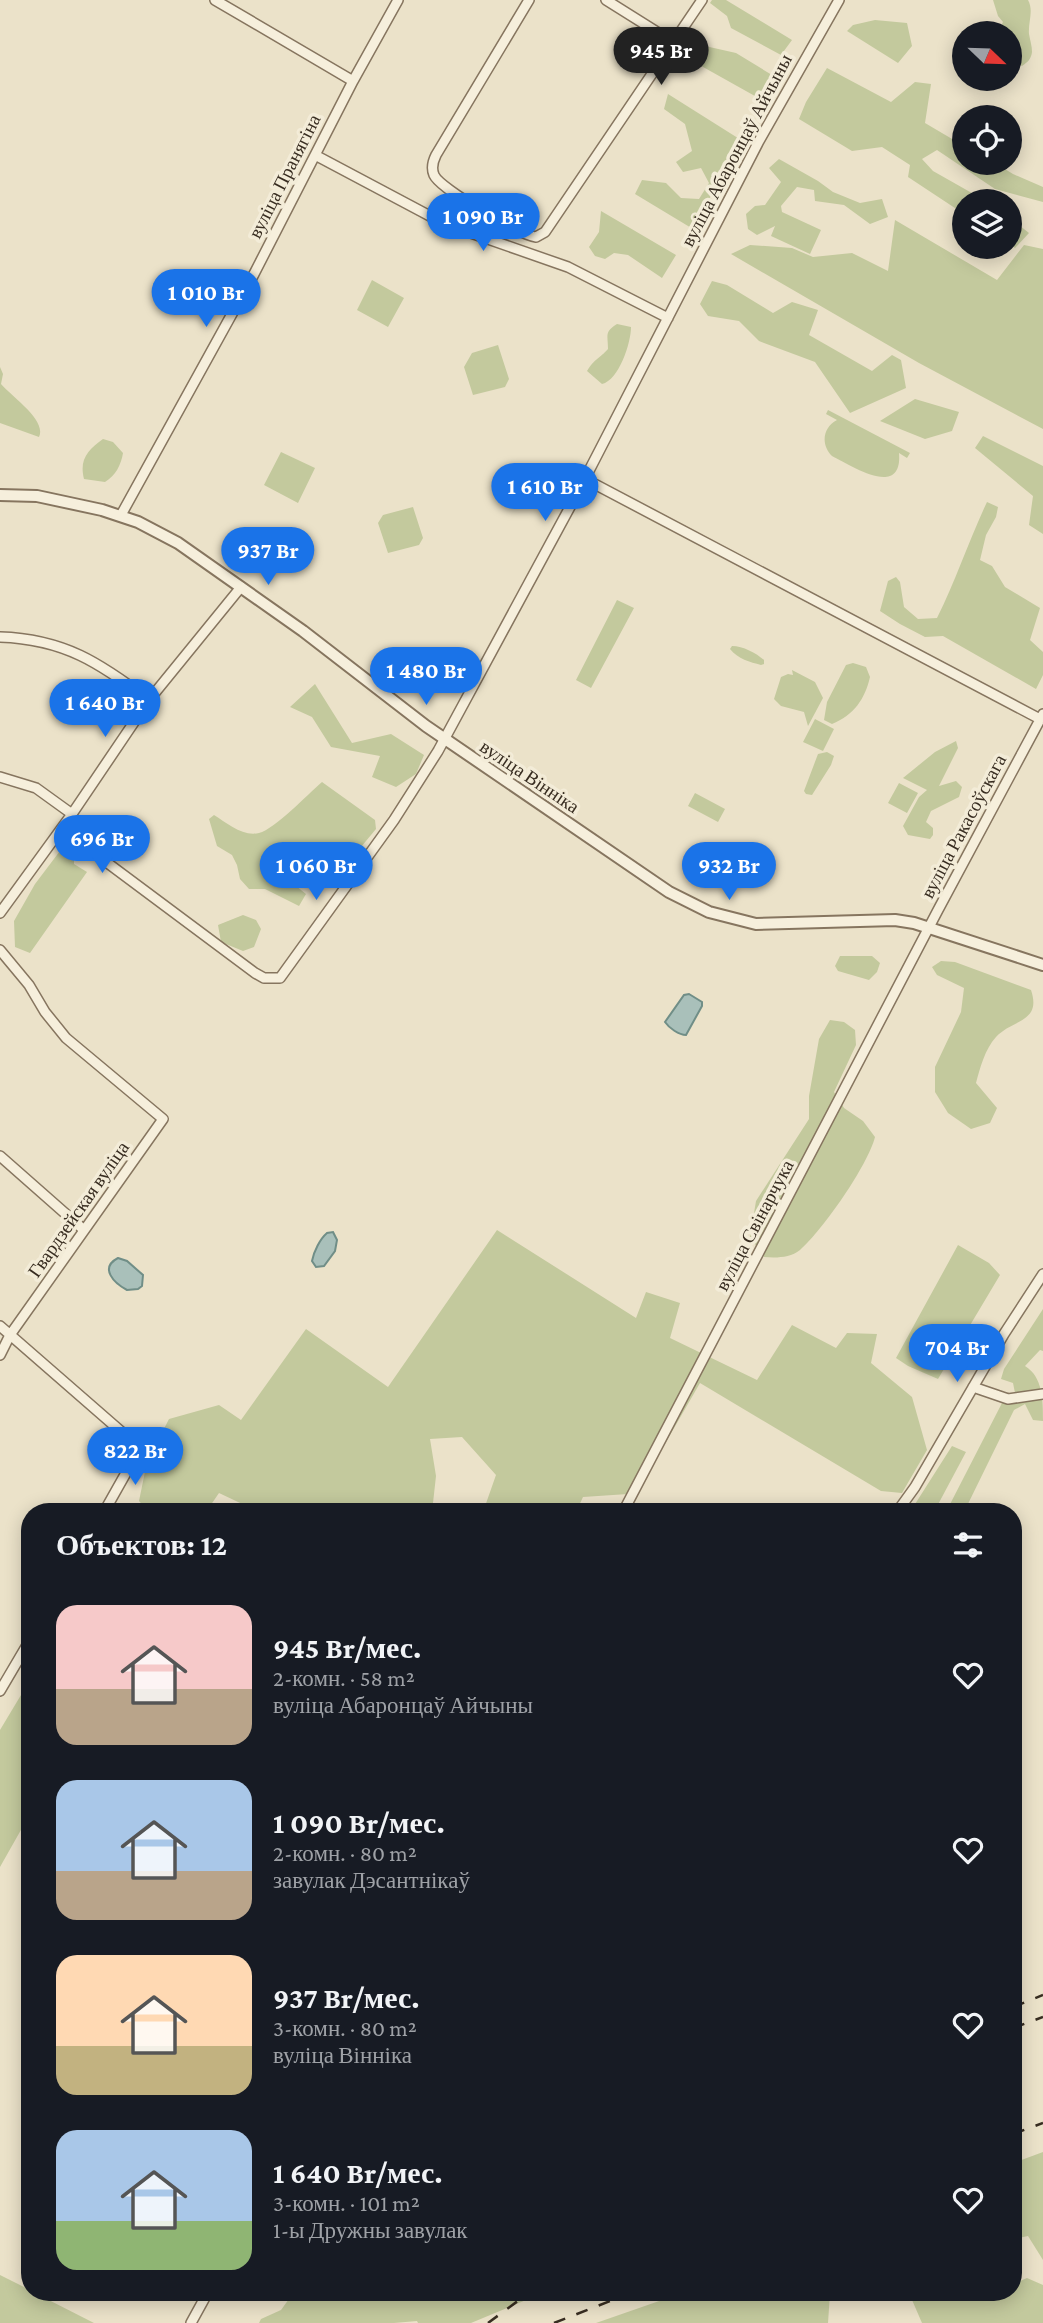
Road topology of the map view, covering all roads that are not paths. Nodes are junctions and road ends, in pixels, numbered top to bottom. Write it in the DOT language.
graph roads {
  1 [pos="215,0"];
  2 [pos="239,0"];
  3 [pos="398,0"];
  4 [pos="529,0"];
  5 [pos="606,0"];
  6 [pos="702,0"];
  7 [pos="839,0"];
  8 [pos="233,10"];
  9 [pos="673,42"];
  10 [pos="353,81"];
  11 [pos="315,155"];
  12 [pos="668,318"];
  13 [pos="585,479"];
  14 [pos="0,495"];
  15 [pos="121,515"];
  16 [pos="241,587"];
  17 [pos="0,637"];
  18 [pos="149,699"];
  19 [pos="1042,716"];
  20 [pos="445,739"];
  21 [pos="0,777"];
  22 [pos="72,814"];
  23 [pos="62,828"];
  24 [pos="0,913"];
  25 [pos="929,927"];
  26 [pos="0,950"];
  27 [pos="915,955"];
  28 [pos="1043,965"];
  29 [pos="0,1156"];
  30 [pos="84,1230"];
  31 [pos="1043,1274"];
  32 [pos="0,1326"];
  33 [pos="10,1335"];
  34 [pos="0,1355"];
  35 [pos="973,1387"];
  36 [pos="1043,1394"];
  37 [pos="109,1503"];
  38 [pos="628,1503"];
  39 [pos="903,1503"];
  40 [pos="21,1655"];
  41 [pos="0,1691"];
  42 [pos="203,2301"];
  43 [pos="191,2323"];
  1 -- 8 [label="street"];
  2 -- 8 [label="street"];
  3 -- 10 [label="street, вуліца Пранягіна"];
  4 -- 9 [label="street"];
  5 -- 9 [label="street"];
  6 -- 9 [label="street"];
  7 -- 12 [label="street, вуліца Абаронцаў Айчыны"];
  8 -- 10 [label="street"];
  10 -- 11 [label="street, вуліца Пранягіна"];
  11 -- 12 [label="street"];
  11 -- 15 [label="street, вуліца Пранягіна"];
  12 -- 13 [label="street"];
  13 -- 19 [label="street"];
  13 -- 20 [label="street"];
  14 -- 15 [label="street, вуліца Вінніка"];
  15 -- 16 [label="street, вуліца Вінніка"];
  16 -- 18 [label="street"];
  16 -- 20 [label="street, вуліца Вінніка"];
  17 -- 18 [label="street"];
  18 -- 22 [label="street"];
  19 -- 25 [label="street, вуліца Ракасоўскага"];
  20 -- 23 [label="street"];
  20 -- 25 [label="street, вуліца Вінніка"];
  21 -- 22 [label="street"];
  22 -- 23 [label="street"];
  23 -- 24 [label="street"];
  25 -- 27 [label="street, вуліца Ракасоўскага"];
  25 -- 28 [label="street, вуліца Вінніка"];
  26 -- 30 [label="street, Гвардзейская вуліца"];
  27 -- 38 [label="street, вуліца Свінарчука"];
  29 -- 30 [label="street"];
  30 -- 33 [label="street, Гвардзейская вуліца"];
  31 -- 35 [label="street"];
  32 -- 33 [label="street"];
  33 -- 34 [label="street, Гвардзейская вуліца"];
  33 -- 37 [label="street"];
  35 -- 36 [label="street"];
  35 -- 39 [label="street"];
  40 -- 41 [label="street"];
  42 -- 43 [label="street"];
}
